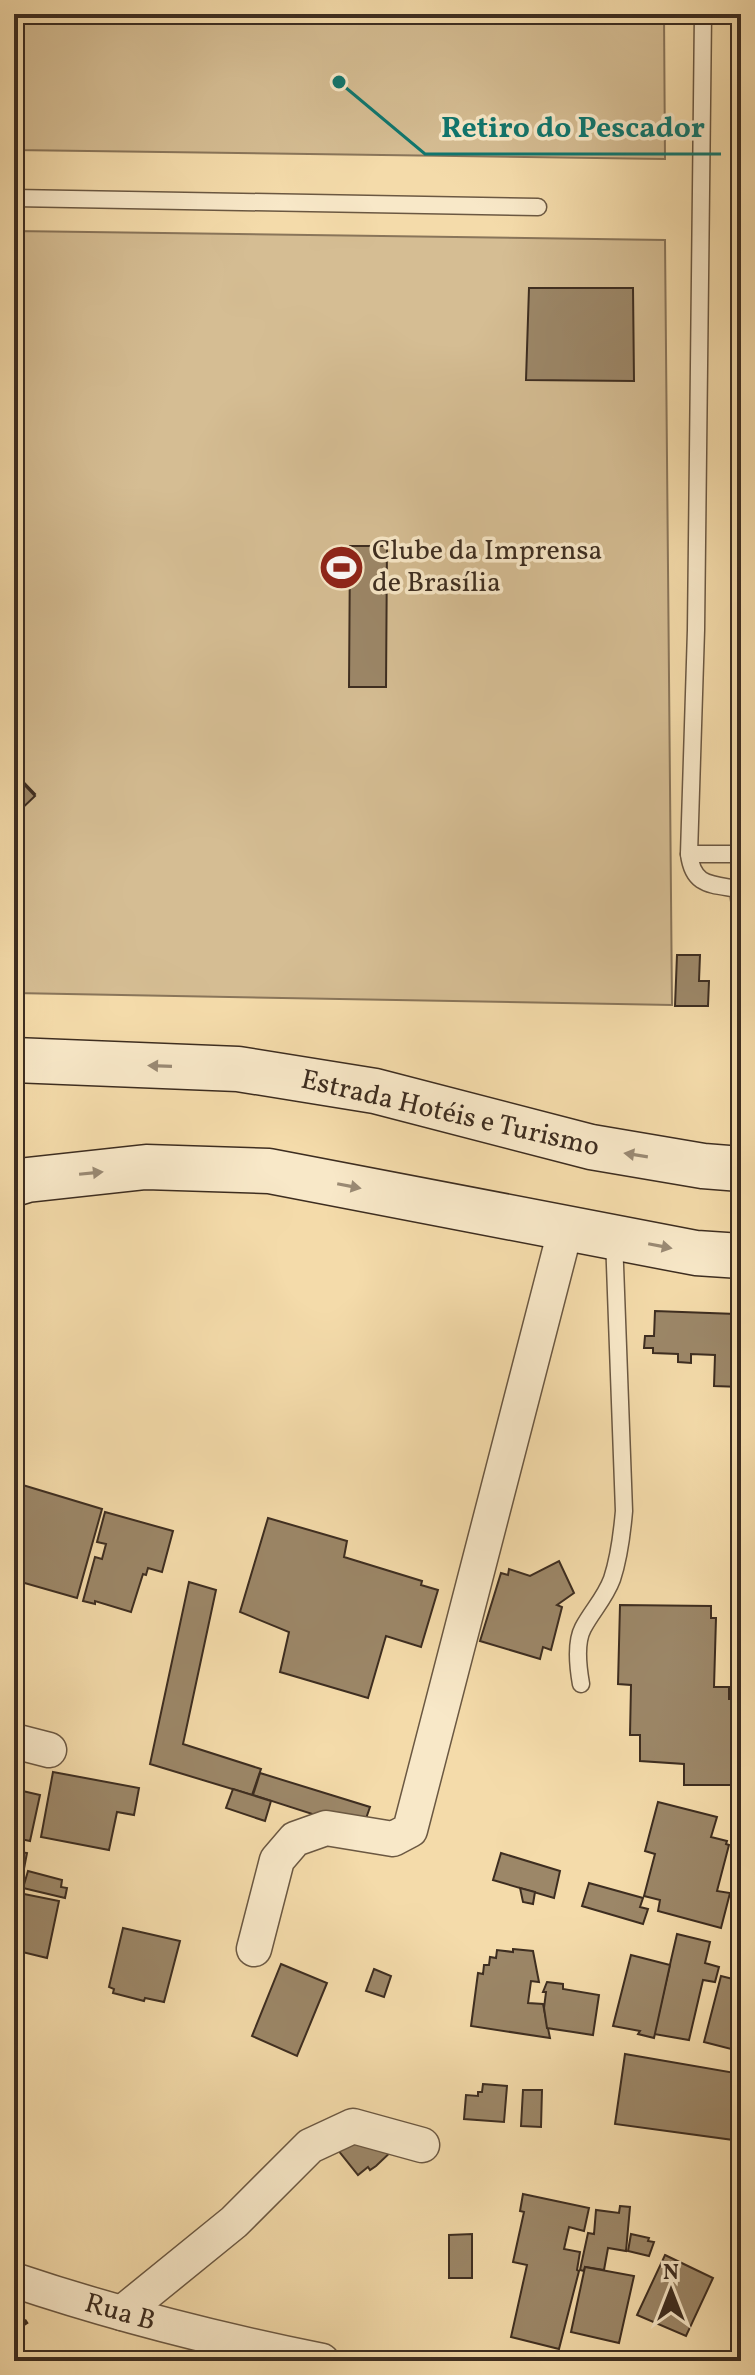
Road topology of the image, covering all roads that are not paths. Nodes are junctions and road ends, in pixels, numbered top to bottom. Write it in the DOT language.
graph roads {
  1 [pos="703,14"];
  2 [pos="14,198"];
  3 [pos="538,207"];
  4 [pos="689,854"];
  5 [pos="741,854"];
  6 [pos="739,889"];
  7 [pos="741,914"];
  8 [pos="14,1060"];
  9 [pos="741,1169"];
  10 [pos="14,1184"];
  11 [pos="566,1227"];
  12 [pos="614,1237"];
  13 [pos="741,1256"];
  14 [pos="581,1684"];
  15 [pos="14,1741"];
  16 [pos="49,1750"];
  17 [pos="254,1949"];
  18 [pos="422,2145"];
  19 [pos="14,2280"];
  20 [pos="122,2313"];
  21 [pos="322,2361"];
  1 -- 4 [label="lane"];
  2 -- 3 [label="lane"];
  4 -- 5 [label="lane"];
  4 -- 6 [label="lane"];
  6 -- 7 [label="lane"];
  9 -- 8 [label="main road, Estrada Hotéis e Turismo, one-way"];
  10 -- 11 [label="main road, one-way"];
  11 -- 12 [label="main road"];
  11 -- 17 [label="street"];
  12 -- 13 [label="main road, one-way"];
  12 -- 14 [label="lane"];
  15 -- 16 [label="street"];
  18 -- 20 [label="street"];
  19 -- 20 [label="street, Rua B"];
  20 -- 21 [label="street, Rua B"];
}
